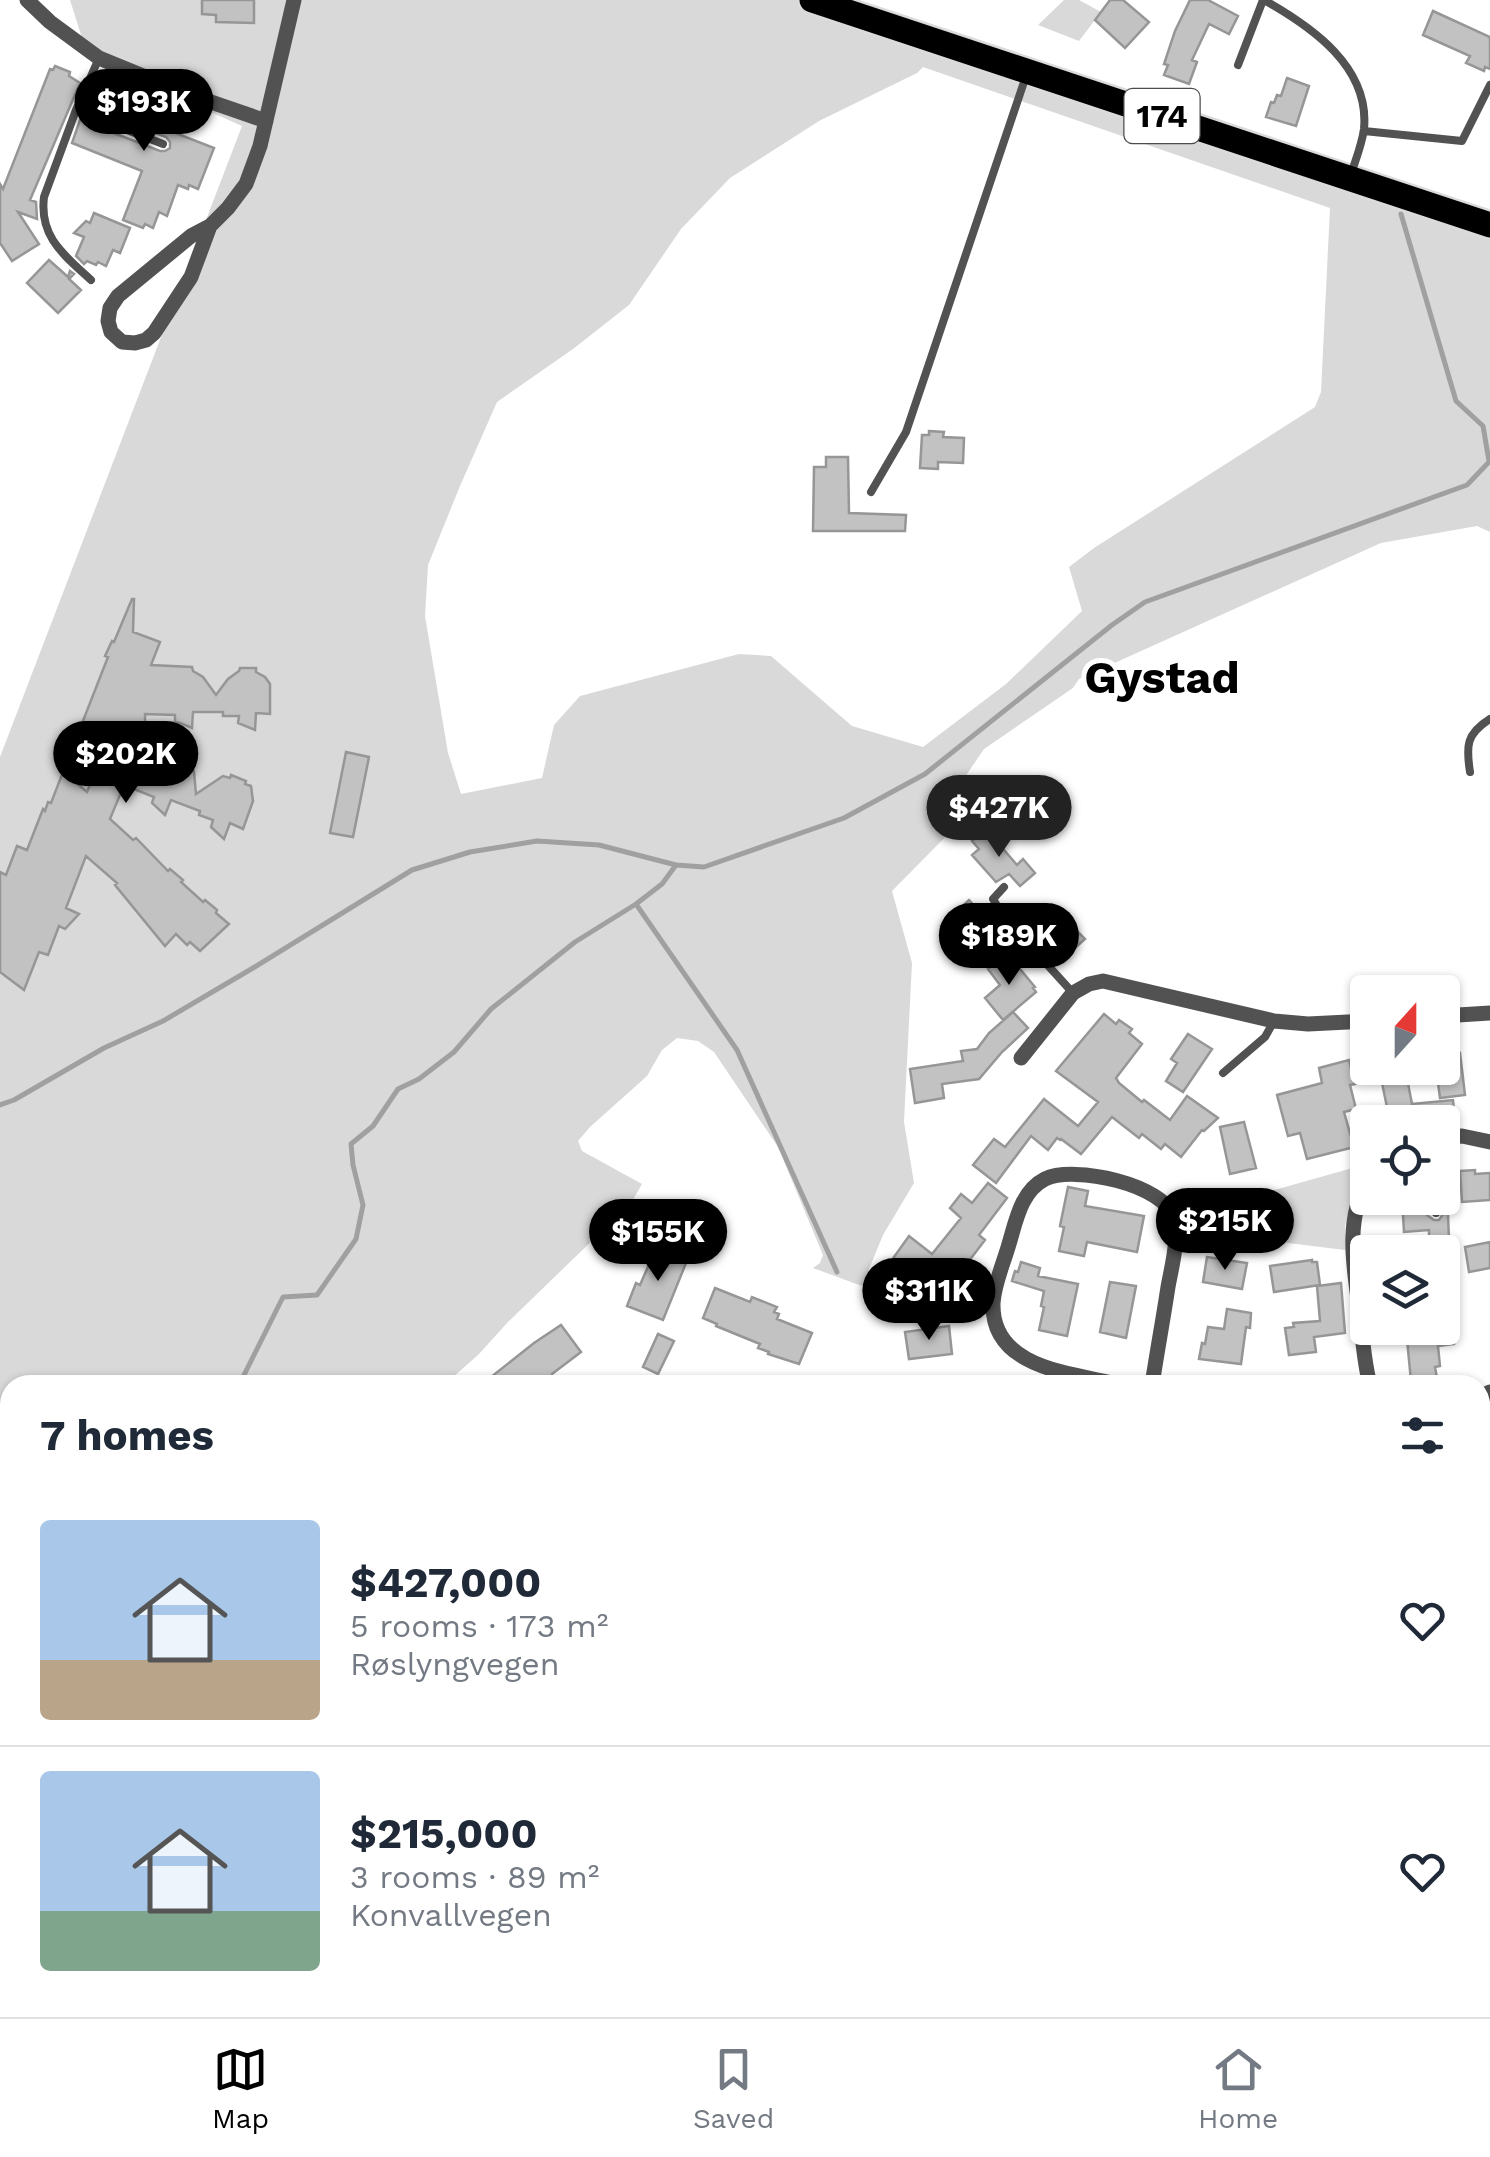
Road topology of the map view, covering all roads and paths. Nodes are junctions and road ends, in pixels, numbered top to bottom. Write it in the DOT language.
graph roads {
  1 [pos="27,0"];
  2 [pos="294,0"];
  3 [pos="812,0"];
  4 [pos="1264,0"];
  5 [pos="1288,0"];
  6 [pos="1287,12"];
  7 [pos="99,58"];
  8 [pos="1238,65"];
  9 [pos="1028,71"];
  10 [pos="1490,85"];
  11 [pos="76,110"];
  12 [pos="266,121"];
  13 [pos="1364,131"];
  14 [pos="164,144"];
  15 [pos="1350,178"];
  16 [pos="1490,225"];
  17 [pos="210,226"];
  18 [pos="90,280"];
  19 [pos="870,492"];
  20 [pos="1490,719"];
  21 [pos="1470,772"];
  22 [pos="1004,886"];
  23 [pos="1004,918"];
  24 [pos="959,957"];
  25 [pos="1073,993"];
  26 [pos="1490,1012"];
  27 [pos="1460,1014"];
  28 [pos="1274,1021"];
  29 [pos="1350,1022"];
  30 [pos="1022,1058"];
  31 [pos="1223,1073"];
  32 [pos="1460,1136"];
  33 [pos="1490,1142"];
  34 [pos="1354,1215"];
  35 [pos="993,1300"];
  36 [pos="961,1306"];
  37 [pos="1081,1375"];
  38 [pos="1154,1375"];
  39 [pos="1369,1375"];
  1 -- 7 [label="street"];
  2 -- 12 [label="street"];
  3 -- 9 [label="main road, 174"];
  4 -- 6 [label="lane"];
  4 -- 8 [label="lane"];
  5 -- 6 [label="lane"];
  6 -- 13 [label="lane"];
  7 -- 11 [label="lane"];
  7 -- 12 [label="street"];
  9 -- 15 [label="main road, 174"];
  9 -- 19 [label="lane"];
  10 -- 13 [label="lane"];
  11 -- 14 [label="lane"];
  11 -- 18 [label="lane"];
  12 -- 17 [label="street"];
  13 -- 15 [label="lane"];
  15 -- 16 [label="main road, 174"];
  17 -- 17 [label="street"];
  20 -- 21 [label="lane"];
  22 -- 23 [label="lane"];
  23 -- 24 [label="lane"];
  23 -- 25 [label="lane"];
  25 -- 28 [label="street"];
  25 -- 30 [label="street"];
  26 -- 27 [label="street"];
  28 -- 29 [label="street"];
  28 -- 31 [label="lane"];
  32 -- 33 [label="street"];
  34 -- 39 [label="street"];
  35 -- 36 [label="lane"];
  35 -- 37 [label="street"];
  35 -- 38 [label="street"];
}
